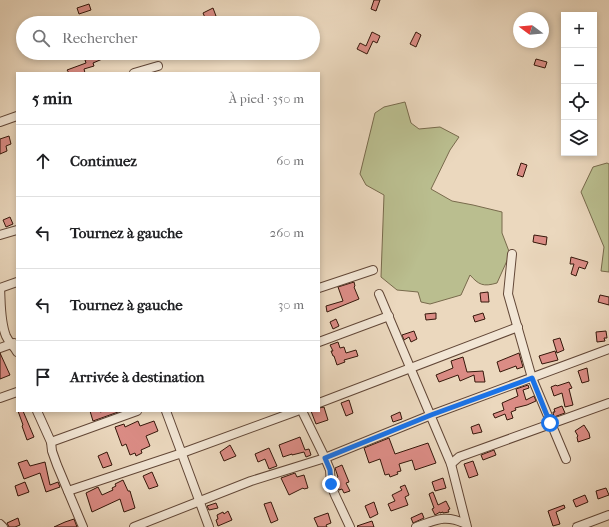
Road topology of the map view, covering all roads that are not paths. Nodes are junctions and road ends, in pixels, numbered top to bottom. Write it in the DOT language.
graph roads {
  1 [pos="158,66"];
  2 [pos="137,72"];
  3 [pos="16,116"];
  4 [pos="0,122"];
  5 [pos="16,230"];
  6 [pos="0,235"];
  7 [pos="512,254"];
  8 [pos="373,270"];
  9 [pos="16,282"];
  10 [pos="0,288"];
  11 [pos="320,288"];
  12 [pos="379,294"];
  13 [pos="389,316"];
  14 [pos="518,327"];
  15 [pos="320,342"];
  16 [pos="14,343"];
  17 [pos="0,348"];
  18 [pos="609,349"];
  19 [pos="411,367"];
  20 [pos="532,378"];
  21 [pos="16,392"];
  22 [pos="0,398"];
  23 [pos="320,403"];
  24 [pos="609,403"];
  25 [pos="37,412"];
  26 [pos="134,412"];
  27 [pos="166,412"];
  28 [pos="294,412"];
  29 [pos="302,412"];
  30 [pos="431,415"];
  31 [pos="550,423"];
  32 [pos="51,442"];
  33 [pos="182,453"];
  34 [pos="325,458"];
  35 [pos="566,460"];
  36 [pos="451,464"];
  37 [pos="68,490"];
  38 [pos="199,502"];
  39 [pos="609,514"];
  40 [pos="0,524"];
  41 [pos="466,526"];
  42 [pos="3,527"];
  43 [pos="83,527"];
  44 [pos="134,527"];
  45 [pos="209,527"];
  46 [pos="350,527"];
  47 [pos="416,527"];
  48 [pos="576,527"];
  1 -- 2 [label="street"];
  3 -- 4 [label="street"];
  5 -- 6 [label="street"];
  7 -- 14 [label="street"];
  8 -- 11 [label="street"];
  9 -- 10 [label="street"];
  10 -- 16 [label="street"];
  12 -- 13 [label="street"];
  13 -- 15 [label="street"];
  13 -- 19 [label="street"];
  14 -- 19 [label="street"];
  14 -- 20 [label="street"];
  16 -- 17 [label="street"];
  18 -- 20 [label="street"];
  19 -- 23 [label="street"];
  19 -- 30 [label="street"];
  20 -- 30 [label="street"];
  20 -- 31 [label="street"];
  21 -- 22 [label="street"];
  24 -- 31 [label="street"];
  25 -- 32 [label="street"];
  26 -- 32 [label="street"];
  27 -- 33 [label="street"];
  28 -- 33 [label="street"];
  29 -- 34 [label="street"];
  30 -- 34 [label="street"];
  30 -- 36 [label="street"];
  31 -- 35 [label="street"];
  31 -- 36 [label="street"];
  32 -- 37 [label="street"];
  33 -- 37 [label="street"];
  33 -- 38 [label="street"];
  34 -- 38 [label="street"];
  34 -- 46 [label="street"];
  36 -- 41 [label="street"];
  37 -- 43 [label="street"];
  38 -- 44 [label="street"];
  38 -- 45 [label="street"];
  39 -- 48 [label="street"];
  40 -- 42 [label="street"];
  41 -- 47 [label="street"];
}
